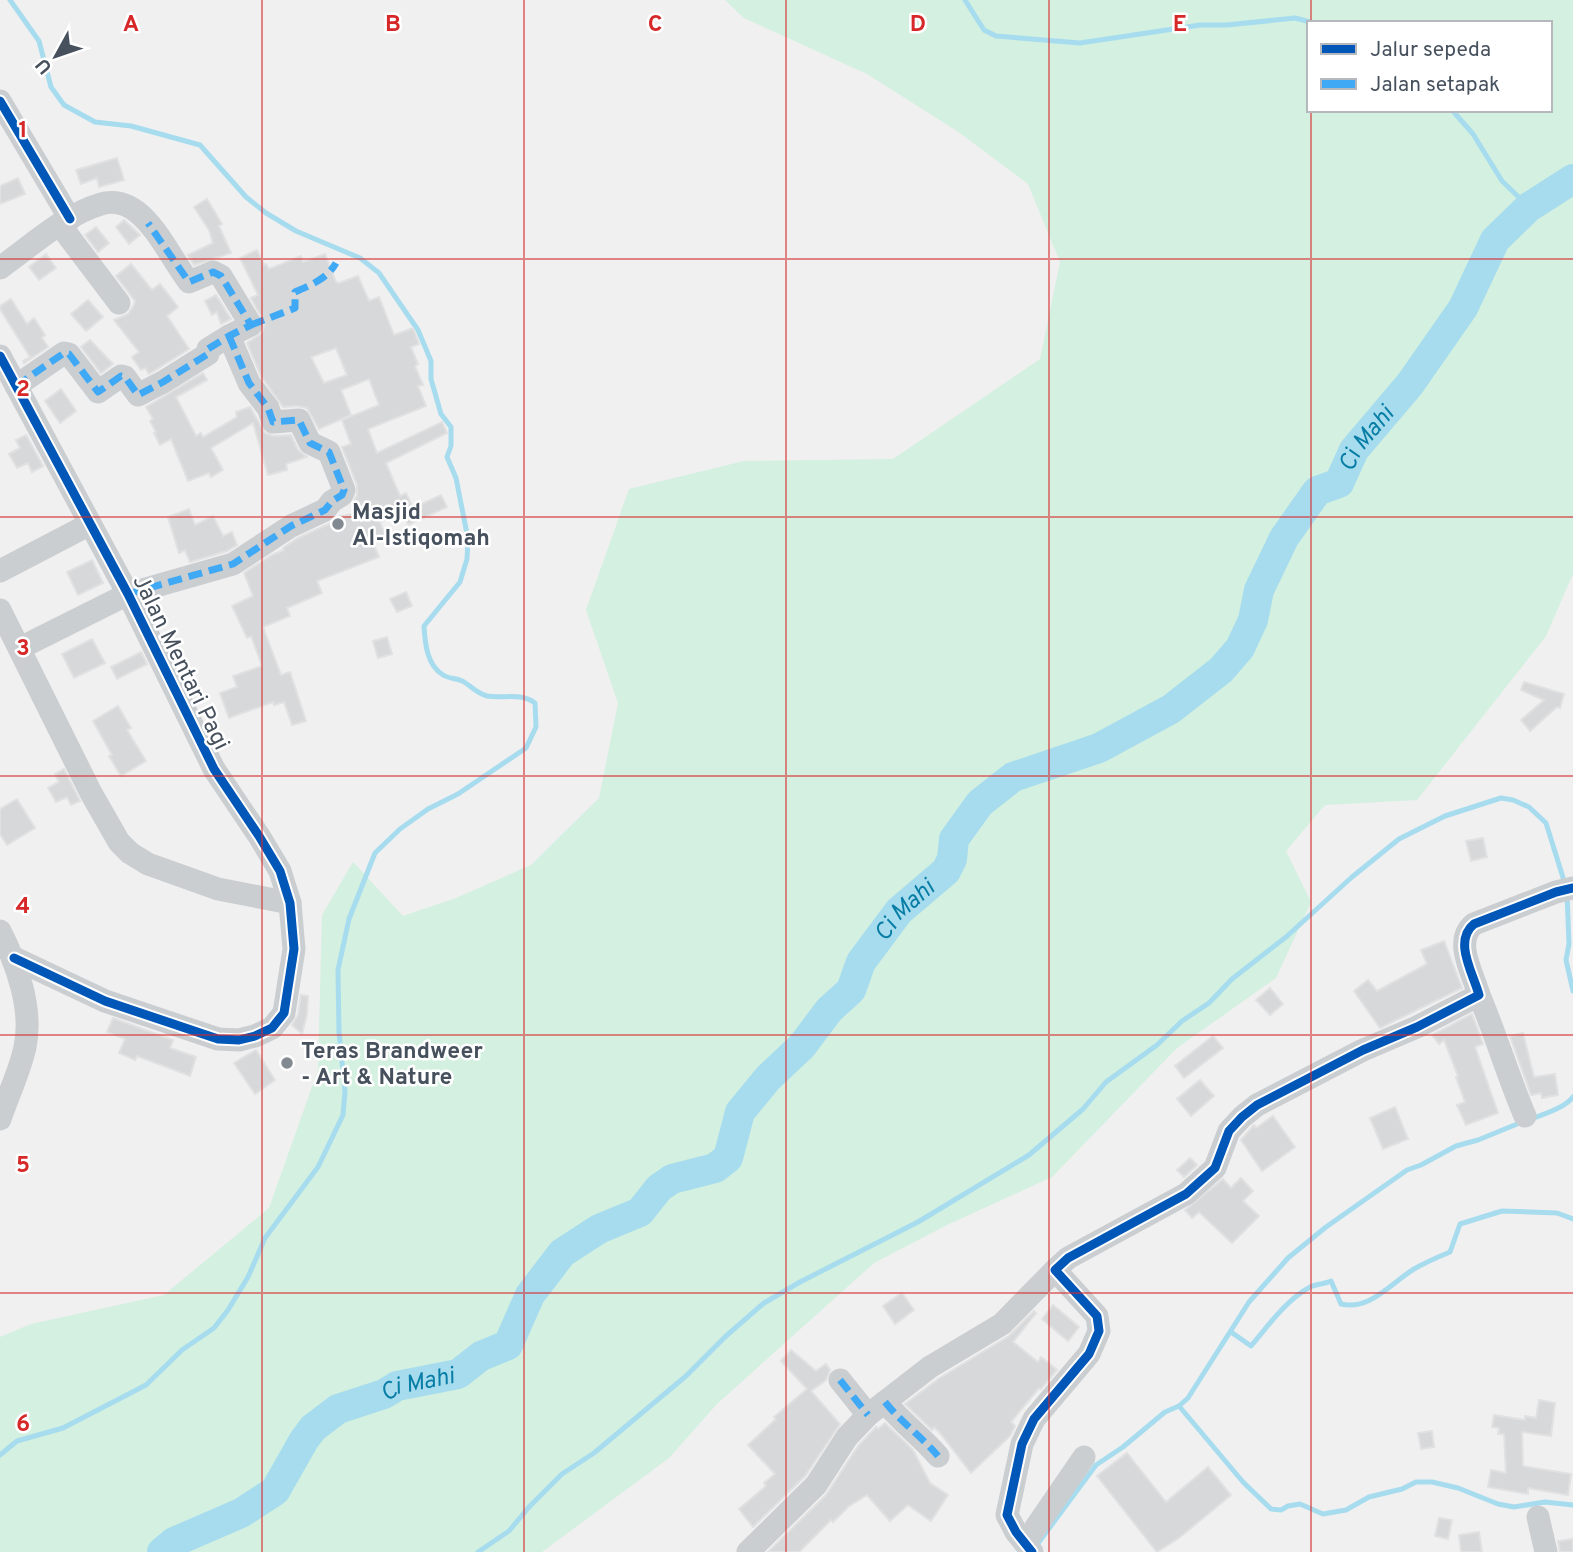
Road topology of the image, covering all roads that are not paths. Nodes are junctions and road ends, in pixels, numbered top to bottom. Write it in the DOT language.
graph roads {
  1 [pos="0,102"];
  2 [pos="65,222"];
  3 [pos="0,268"];
  4 [pos="119,303"];
  5 [pos="229,336"];
  6 [pos="0,356"];
  7 [pos="16,386"];
  8 [pos="90,524"];
  9 [pos="0,570"];
  10 [pos="128,594"];
  11 [pos="0,610"];
  12 [pos="20,648"];
  13 [pos="1573,888"];
  14 [pos="290,904"];
  15 [pos="0,931"];
  16 [pos="13,958"];
  17 [pos="1479,995"];
  18 [pos="1525,1116"];
  19 [pos="0,1119"];
  20 [pos="1055,1270"];
  21 [pos="840,1380"];
  22 [pos="876,1409"];
  23 [pos="938,1456"];
  24 [pos="1084,1457"];
  25 [pos="1538,1517"];
  26 [pos="1029,1547"];
  27 [pos="1539,1551"];
  28 [pos="748,1552"];
  1 -- 2 [label="street"];
  2 -- 3 [label="street"];
  2 -- 4 [label="street"];
  2 -- 5 [label="street"];
  5 -- 7 [label="street"];
  5 -- 10 [label="street"];
  6 -- 7 [label="street, Jalan Mentari Pagi"];
  7 -- 8 [label="street, Jalan Mentari Pagi"];
  8 -- 9 [label="street"];
  8 -- 10 [label="street, Jalan Mentari Pagi"];
  10 -- 12 [label="street"];
  10 -- 14 [label="street, Jalan Mentari Pagi"];
  11 -- 12 [label="street"];
  12 -- 14 [label="street"];
  13 -- 17 [label="street"];
  14 -- 16 [label="street, Jalan Mentari Pagi"];
  15 -- 16 [label="street"];
  16 -- 19 [label="street"];
  17 -- 18 [label="street"];
  17 -- 20 [label="street"];
  20 -- 22 [label="street"];
  20 -- 26 [label="street"];
  21 -- 22 [label="street"];
  22 -- 23 [label="street"];
  22 -- 28 [label="street"];
  24 -- 26 [label="street"];
  25 -- 27 [label="street"];
}
